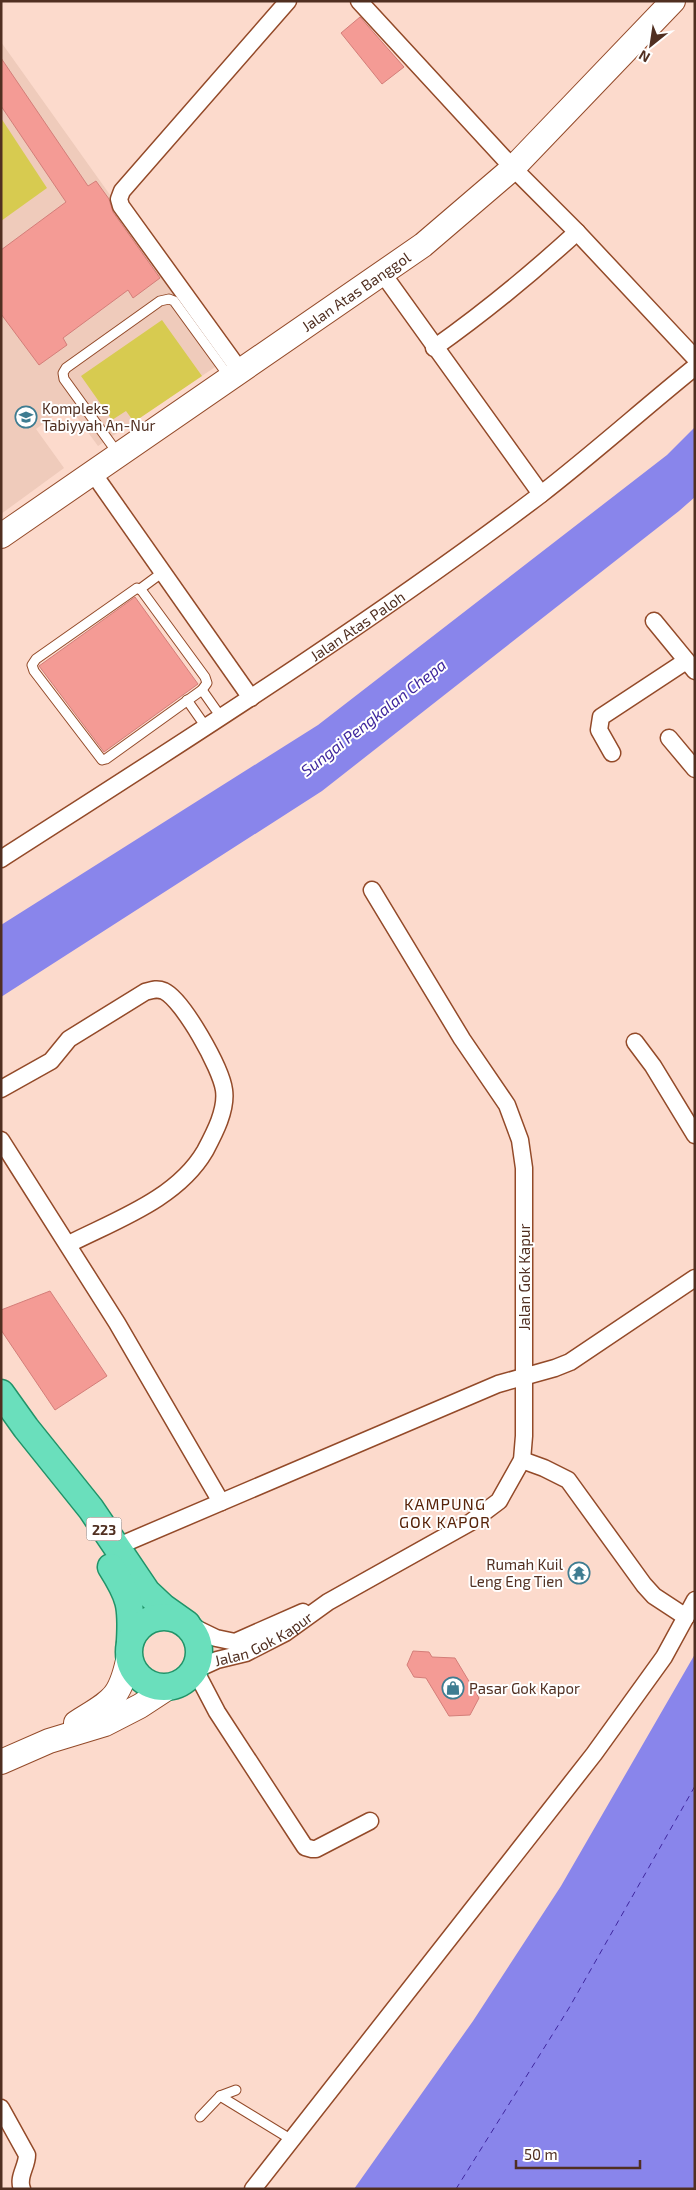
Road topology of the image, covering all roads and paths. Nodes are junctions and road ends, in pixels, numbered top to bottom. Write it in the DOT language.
graph roads {
  1 [pos="288,1"];
  2 [pos="359,1"];
  3 [pos="673,1"];
  4 [pos="513,168"];
  5 [pos="577,232"];
  6 [pos="383,274"];
  7 [pos="434,348"];
  8 [pos="695,358"];
  9 [pos="695,367"];
  10 [pos="236,375"];
  11 [pos="119,455"];
  12 [pos="94,473"];
  13 [pos="541,494"];
  14 [pos="1,536"];
  15 [pos="163,572"];
  16 [pos="140,589"];
  17 [pos="654,621"];
  18 [pos="691,666"];
  19 [pos="202,690"];
  20 [pos="251,698"];
  21 [pos="187,700"];
  22 [pos="221,717"];
  23 [pos="206,726"];
  24 [pos="669,738"];
  25 [pos="612,753"];
  26 [pos="695,769"];
  27 [pos="1,859"];
  28 [pos="372,890"];
  29 [pos="635,1042"];
  30 [pos="1,1089"];
  31 [pos="695,1135"];
  32 [pos="1,1140"];
  33 [pos="69,1244"];
  34 [pos="695,1278"];
  35 [pos="524,1375"];
  36 [pos="1,1393"];
  37 [pos="26,1428"];
  38 [pos="522,1460"];
  39 [pos="221,1502"];
  40 [pos="116,1547"];
  41 [pos="695,1600"];
  42 [pos="328,1602"];
  43 [pos="686,1617"];
  44 [pos="187,1624"];
  45 [pos="130,1649"];
  46 [pos="195,1670"];
  47 [pos="169,1687"];
  48 [pos="49,1741"];
  49 [pos="1,1762"];
  50 [pos="370,1821"];
  51 [pos="236,2090"];
  52 [pos="220,2096"];
  53 [pos="1,2108"];
  54 [pos="200,2117"];
  55 [pos="292,2140"];
  56 [pos="22,2189"];
  57 [pos="253,2189"];
  1 -- 10 [label="street"];
  2 -- 4 [label="street"];
  3 -- 4 [label="main road, Jalan Atas Banggol"];
  4 -- 5 [label="street"];
  4 -- 6 [label="main road, Jalan Atas Banggol"];
  5 -- 7 [label="street"];
  5 -- 8 [label="street"];
  6 -- 7 [label="street"];
  6 -- 10 [label="main road, Jalan Atas Banggol"];
  7 -- 13 [label="street"];
  9 -- 13 [label="street, Jalan Atas Paloh"];
  10 -- 11 [label="main road, Jalan Atas Banggol"];
  10 -- 11 [label="lane"];
  11 -- 12 [label="main road, Jalan Atas Banggol"];
  12 -- 14 [label="main road, Jalan Atas Banggol"];
  12 -- 15 [label="street"];
  13 -- 20 [label="street, Jalan Atas Paloh"];
  15 -- 16 [label="lane"];
  15 -- 20 [label="street"];
  16 -- 19 [label="lane"];
  16 -- 21 [label="lane"];
  17 -- 18 [label="street"];
  18 -- 25 [label="street"];
  19 -- 21 [label="lane"];
  19 -- 22 [label="lane"];
  20 -- 22 [label="street, Jalan Atas Paloh"];
  21 -- 23 [label="lane"];
  22 -- 23 [label="street, Jalan Atas Paloh"];
  23 -- 27 [label="street, Jalan Atas Paloh"];
  24 -- 26 [label="street"];
  28 -- 35 [label="street, Jalan Gok Kapur"];
  29 -- 31 [label="street"];
  30 -- 33 [label="street"];
  32 -- 33 [label="street"];
  33 -- 39 [label="street"];
  34 -- 35 [label="street"];
  35 -- 38 [label="street, Jalan Gok Kapur"];
  35 -- 39 [label="street"];
  36 -- 37 [label="main road, 223"];
  37 -- 40 [label="main road, 223"];
  37 -- 45 [label="main road, 223"];
  38 -- 42 [label="street, Jalan Gok Kapur"];
  38 -- 43 [label="street"];
  39 -- 40 [label="street"];
  40 -- 44 [label="main road, 223"];
  41 -- 43 [label="street"];
  42 -- 44 [label="street, Jalan Gok Kapur"];
  42 -- 46 [label="street, Jalan Gok Kapur"];
  43 -- 55 [label="street"];
  44 -- 45 [label="main road, 223"];
  44 -- 46 [label="main road, 223"];
  45 -- 47 [label="main road"];
  45 -- 48 [label="main road, 223"];
  46 -- 47 [label="main road, 223"];
  46 -- 50 [label="street"];
  47 -- 48 [label="main road, 223"];
  48 -- 49 [label="main road, 223"];
  51 -- 52 [label="lane"];
  52 -- 54 [label="lane"];
  52 -- 55 [label="lane"];
  53 -- 56 [label="street"];
  55 -- 57 [label="street"];
}
